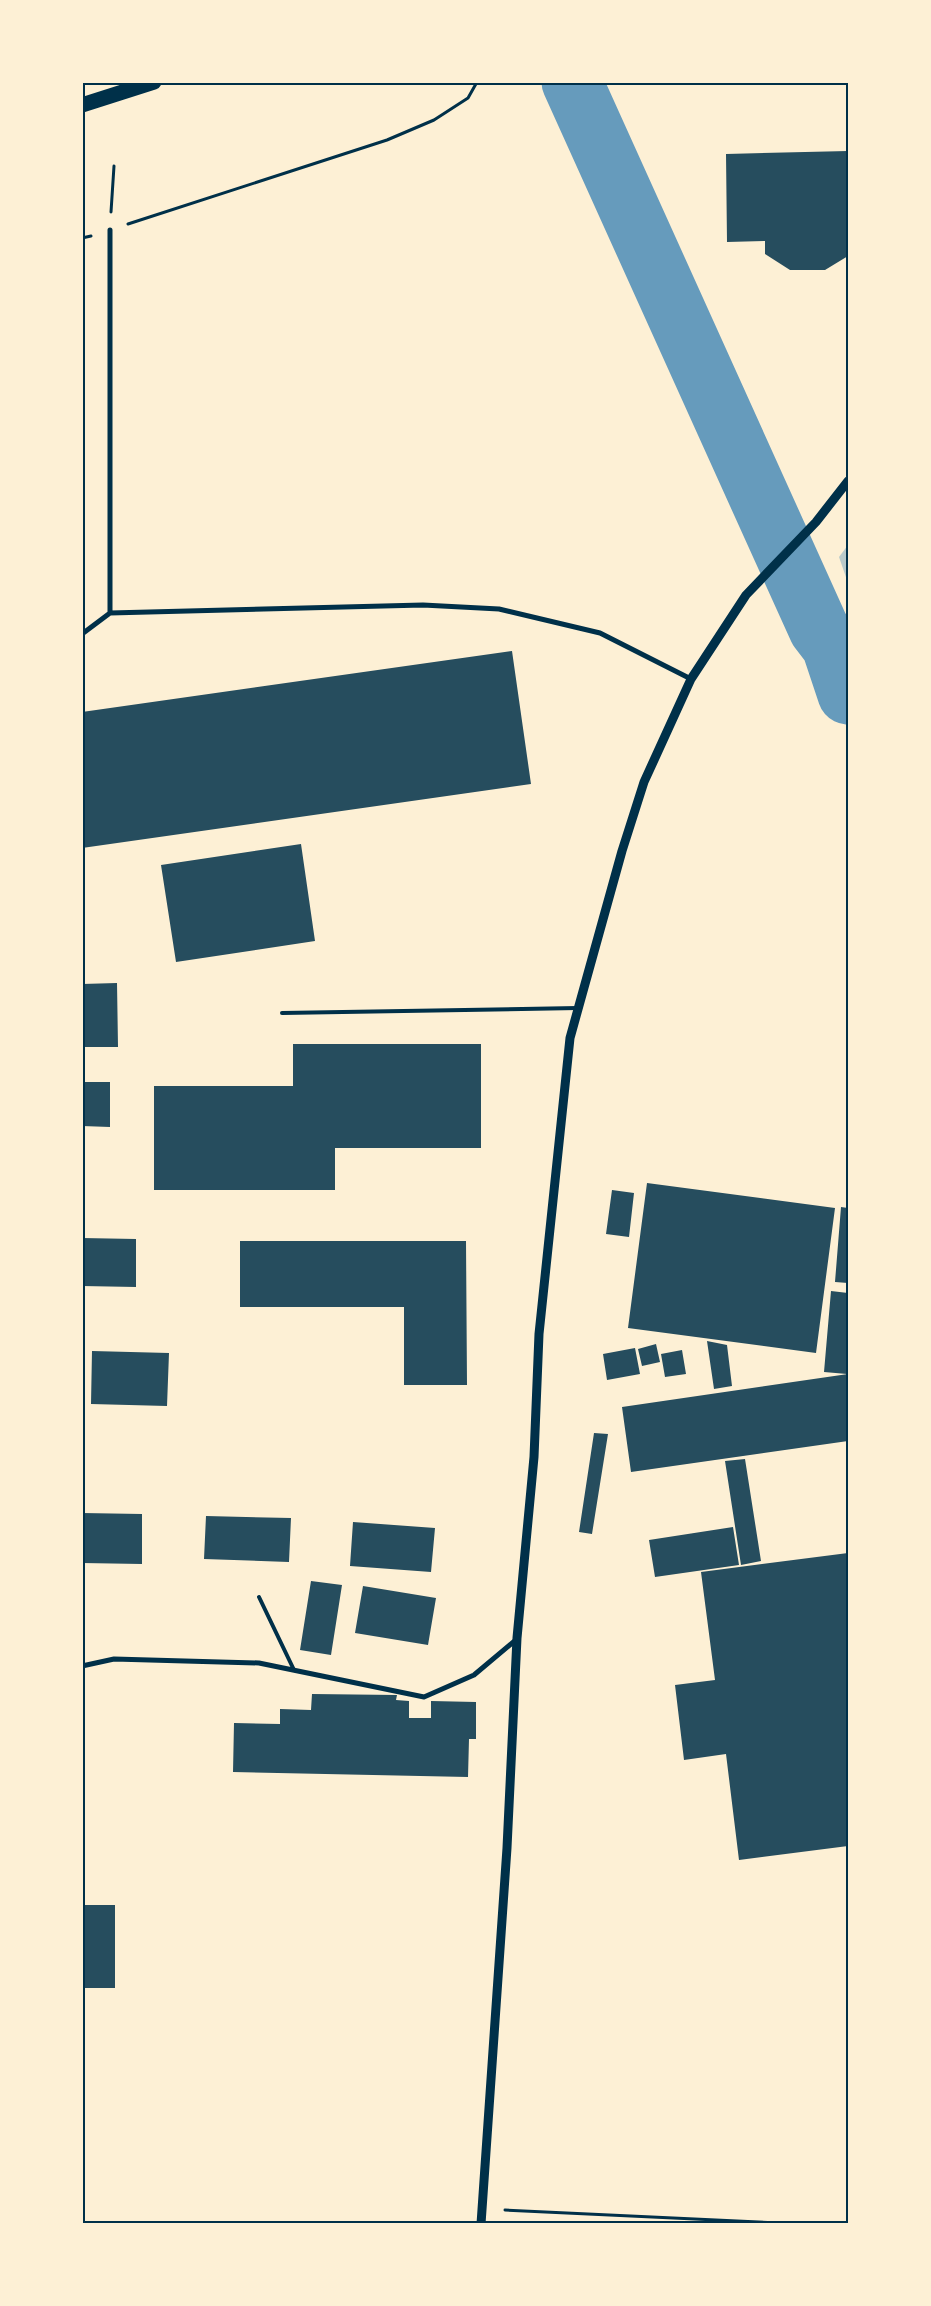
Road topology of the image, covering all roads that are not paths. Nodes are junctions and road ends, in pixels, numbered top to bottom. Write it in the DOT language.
graph roads {
  1 [pos="154,82"];
  2 [pos="82,105"];
  3 [pos="110,230"];
  4 [pos="848,482"];
  5 [pos="110,612"];
  6 [pos="82,634"];
  7 [pos="691,679"];
  8 [pos="578,1008"];
  9 [pos="282,1013"];
  10 [pos="259,1597"];
  11 [pos="517,1638"];
  12 [pos="82,1666"];
  13 [pos="294,1670"];
  14 [pos="481,2224"];
  1 -- 2 [label="highway"];
  3 -- 5 [label="street"];
  4 -- 7 [label="street"];
  5 -- 6 [label="street"];
  5 -- 7 [label="street"];
  7 -- 8 [label="street"];
  8 -- 9 [label="lane"];
  8 -- 11 [label="street"];
  10 -- 13 [label="lane"];
  11 -- 13 [label="street"];
  11 -- 14 [label="street"];
  12 -- 13 [label="street"];
}
